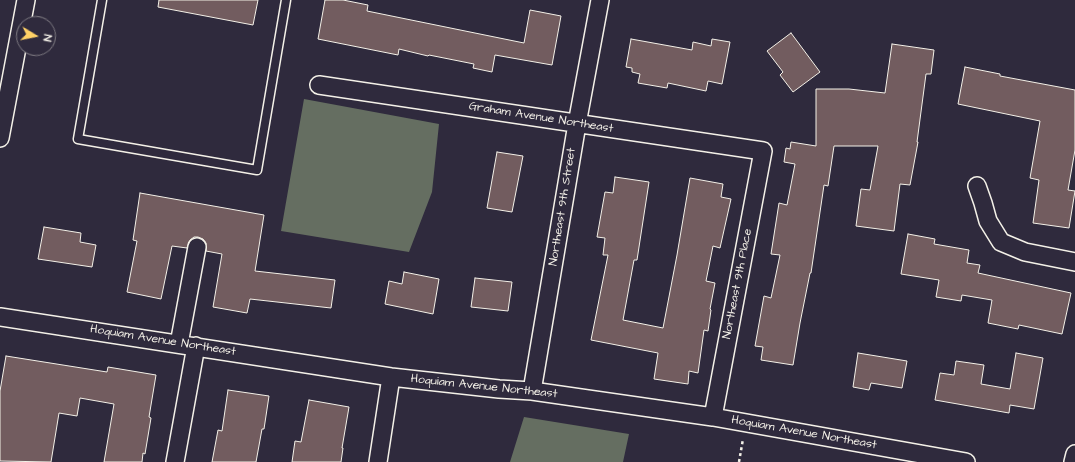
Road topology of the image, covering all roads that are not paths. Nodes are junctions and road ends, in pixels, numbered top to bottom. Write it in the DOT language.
graph roads {
  1 [pos="26,0"];
  2 [pos="102,0"];
  3 [pos="286,0"];
  4 [pos="600,0"];
  5 [pos="319,85"];
  6 [pos="577,124"];
  7 [pos="0,138"];
  8 [pos="763,151"];
  9 [pos="977,186"];
  10 [pos="198,247"];
  11 [pos="1075,262"];
  12 [pos="0,317"];
  13 [pos="179,344"];
  14 [pos="196,346"];
  15 [pos="392,377"];
  16 [pos="532,390"];
  17 [pos="713,417"];
  18 [pos="1075,454"];
  19 [pos="175,462"];
  20 [pos="378,462"];
  21 [pos="966,462"];
  22 [pos="1073,462"];
  1 -- 7 [label="street"];
  2 -- 3 [label="lane"];
  4 -- 6 [label="street, Northeast 9th Street"];
  5 -- 6 [label="street, Graham Avenue Northeast"];
  6 -- 8 [label="street, Graham Avenue Northeast"];
  6 -- 16 [label="street, Northeast 9th Street"];
  8 -- 17 [label="street, Northeast 9th Place"];
  9 -- 11 [label="street"];
  10 -- 13 [label="street"];
  12 -- 13 [label="street, Hoquiam Avenue Northeast"];
  13 -- 14 [label="street, Hoquiam Avenue Northeast"];
  14 -- 15 [label="street, Hoquiam Avenue Northeast"];
  14 -- 19 [label="street"];
  15 -- 16 [label="street, Hoquiam Avenue Northeast"];
  15 -- 20 [label="street"];
  16 -- 17 [label="street, Hoquiam Avenue Northeast"];
  17 -- 21 [label="street, Hoquiam Avenue Northeast"];
  18 -- 22 [label="street"];
}
